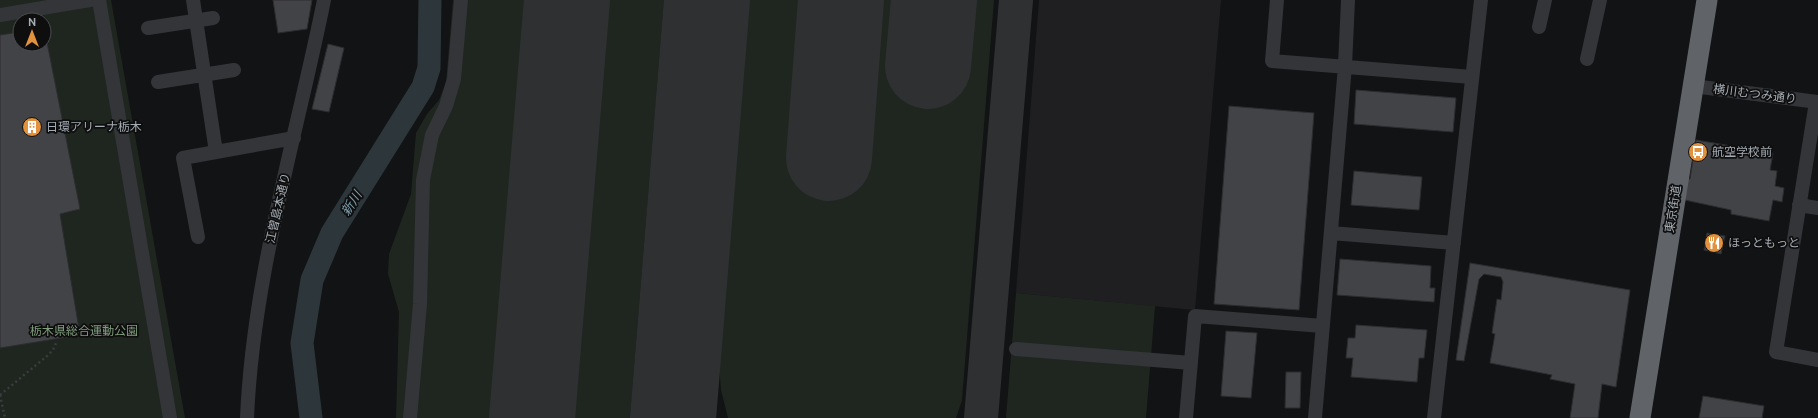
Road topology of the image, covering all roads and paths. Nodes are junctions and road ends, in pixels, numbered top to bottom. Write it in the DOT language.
graph roads {
  1 [pos="90,0"];
  2 [pos="99,0"];
  3 [pos="193,0"];
  4 [pos="324,0"];
  5 [pos="461,0"];
  6 [pos="1277,0"];
  7 [pos="1348,0"];
  8 [pos="1481,0"];
  9 [pos="1545,0"];
  10 [pos="1600,0"];
  11 [pos="1707,0"];
  12 [pos="0,15"];
  13 [pos="213,18"];
  14 [pos="196,20"];
  15 [pos="1539,27"];
  16 [pos="148,28"];
  17 [pos="1587,59"];
  18 [pos="1345,66"];
  19 [pos="234,70"];
  20 [pos="205,74"];
  21 [pos="1472,77"];
  22 [pos="158,82"];
  23 [pos="1692,86"];
  24 [pos="1817,102"];
  25 [pos="294,138"];
  26 [pos="216,152"];
  27 [pos="1799,205"];
  28 [pos="1818,208"];
  29 [pos="1331,233"];
  30 [pos="198,238"];
  31 [pos="1454,243"];
  32 [pos="1323,326"];
  33 [pos="56,344"];
  34 [pos="1016,349"];
  35 [pos="1818,360"];
  36 [pos="1191,363"];
  37 [pos="0,395"];
  38 [pos="1,404"];
  39 [pos="5,418"];
  40 [pos="170,418"];
  41 [pos="247,418"];
  42 [pos="410,418"];
  43 [pos="1186,418"];
  44 [pos="1315,418"];
  45 [pos="1434,418"];
  46 [pos="1640,418"];
  1 -- 12 [label="street"];
  2 -- 40 [label="street"];
  3 -- 14 [label="street"];
  4 -- 25 [label="street, 江曽島本通り"];
  5 -- 42 [label="street"];
  6 -- 18 [label="street"];
  7 -- 18 [label="street"];
  8 -- 21 [label="street"];
  9 -- 15 [label="street"];
  10 -- 17 [label="street"];
  11 -- 23 [label="highway, 東京街道"];
  13 -- 14 [label="street"];
  14 -- 16 [label="street"];
  14 -- 20 [label="street"];
  18 -- 21 [label="street"];
  18 -- 29 [label="street"];
  19 -- 20 [label="street"];
  20 -- 22 [label="street"];
  20 -- 26 [label="street"];
  21 -- 31 [label="street"];
  23 -- 24 [label="street, 横川むつみ通り"];
  23 -- 46 [label="highway, 東京街道"];
  24 -- 27 [label="street"];
  25 -- 26 [label="street"];
  25 -- 41 [label="street, 江曽島本通り"];
  26 -- 30 [label="street"];
  27 -- 28 [label="street"];
  27 -- 35 [label="street"];
  29 -- 31 [label="street"];
  29 -- 32 [label="street"];
  31 -- 45 [label="street"];
  32 -- 36 [label="street"];
  32 -- 44 [label="street"];
  33 -- 37 [label="path"];
  34 -- 36 [label="street"];
  36 -- 43 [label="street"];
  37 -- 38 [label="path"];
  38 -- 39 [label="path"];
}
